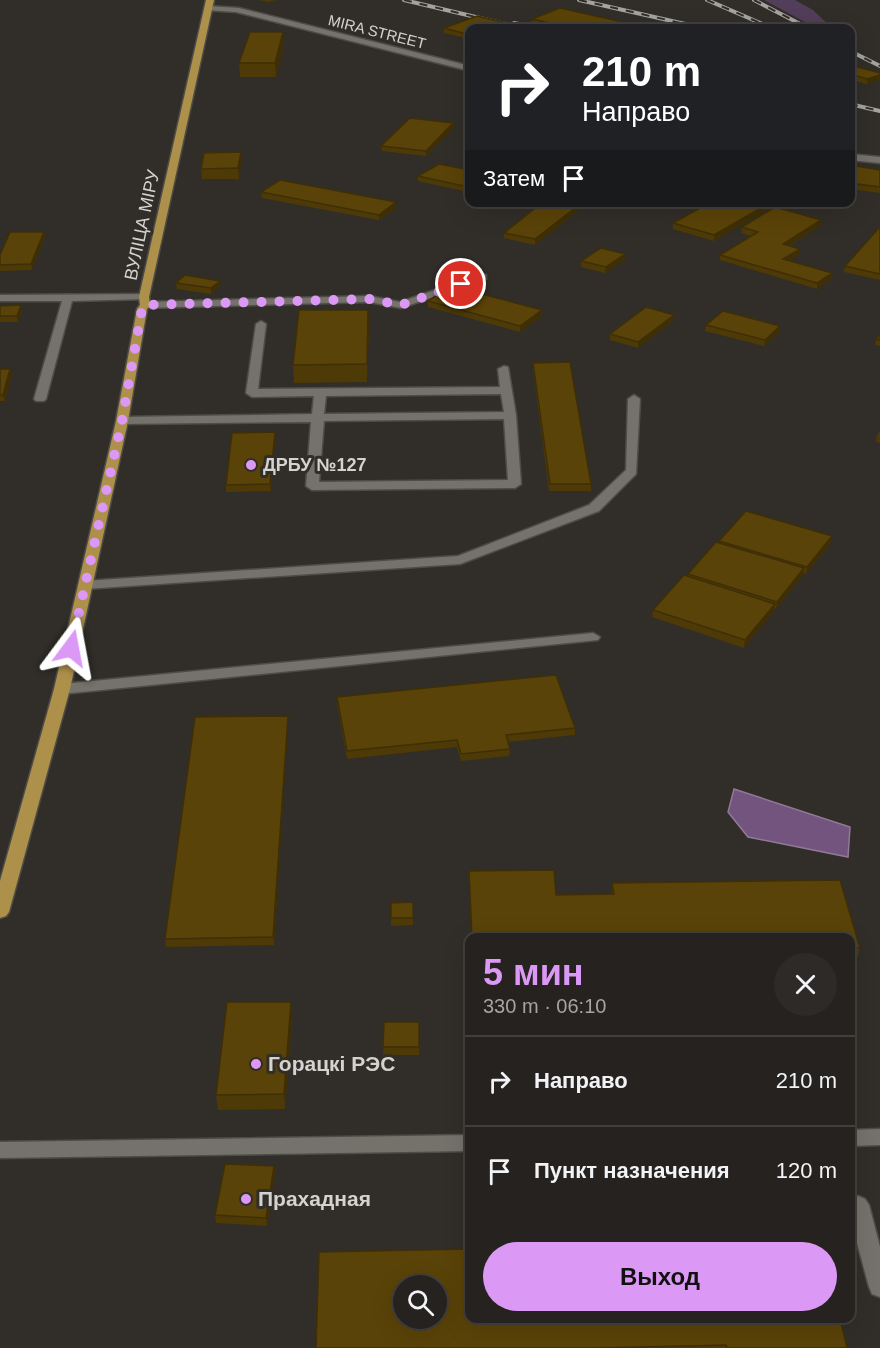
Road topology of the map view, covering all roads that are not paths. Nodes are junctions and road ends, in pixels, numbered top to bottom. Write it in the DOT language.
graph roads {
  1 [pos="209,4"];
  2 [pos="465,68"];
  3 [pos="855,158"];
  4 [pos="880,160"];
  5 [pos="482,277"];
  6 [pos="68,297"];
  7 [pos="0,298"];
  8 [pos="145,301"];
  9 [pos="261,324"];
  10 [pos="504,369"];
  11 [pos="506,390"];
  12 [pos="320,392"];
  13 [pos="40,399"];
  14 [pos="634,399"];
  15 [pos="510,414"];
  16 [pos="319,417"];
  17 [pos="122,421"];
  18 [pos="85,585"];
  19 [pos="593,637"];
  20 [pos="62,689"];
  21 [pos="0,912"];
  22 [pos="880,1137"];
  23 [pos="855,1138"];
  24 [pos="465,1143"];
  25 [pos="0,1150"];
  26 [pos="858,1204"];
  27 [pos="880,1287"];
  1 -- 2 [label="street, MIRA STREET"];
  1 -- 8 [label="main road, ВУЛІЦА МІРУ"];
  3 -- 4 [label="street"];
  5 -- 8 [label="street"];
  6 -- 7 [label="street"];
  6 -- 8 [label="street"];
  6 -- 13 [label="street"];
  8 -- 17 [label="main road, ВУЛІЦА МІРУ"];
  9 -- 12 [label="street"];
  10 -- 11 [label="street"];
  11 -- 12 [label="street"];
  11 -- 15 [label="street"];
  12 -- 16 [label="street"];
  14 -- 18 [label="street"];
  15 -- 16 [label="street"];
  15 -- 16 [label="street"];
  16 -- 17 [label="street"];
  17 -- 18 [label="main road, ВУЛІЦА МІРУ"];
  18 -- 20 [label="main road, ВУЛІЦА МІРУ"];
  19 -- 20 [label="street"];
  20 -- 21 [label="main road, ВУЛІЦА МІРУ"];
  22 -- 23 [label="street"];
  24 -- 25 [label="street"];
  26 -- 27 [label="street"];
}
